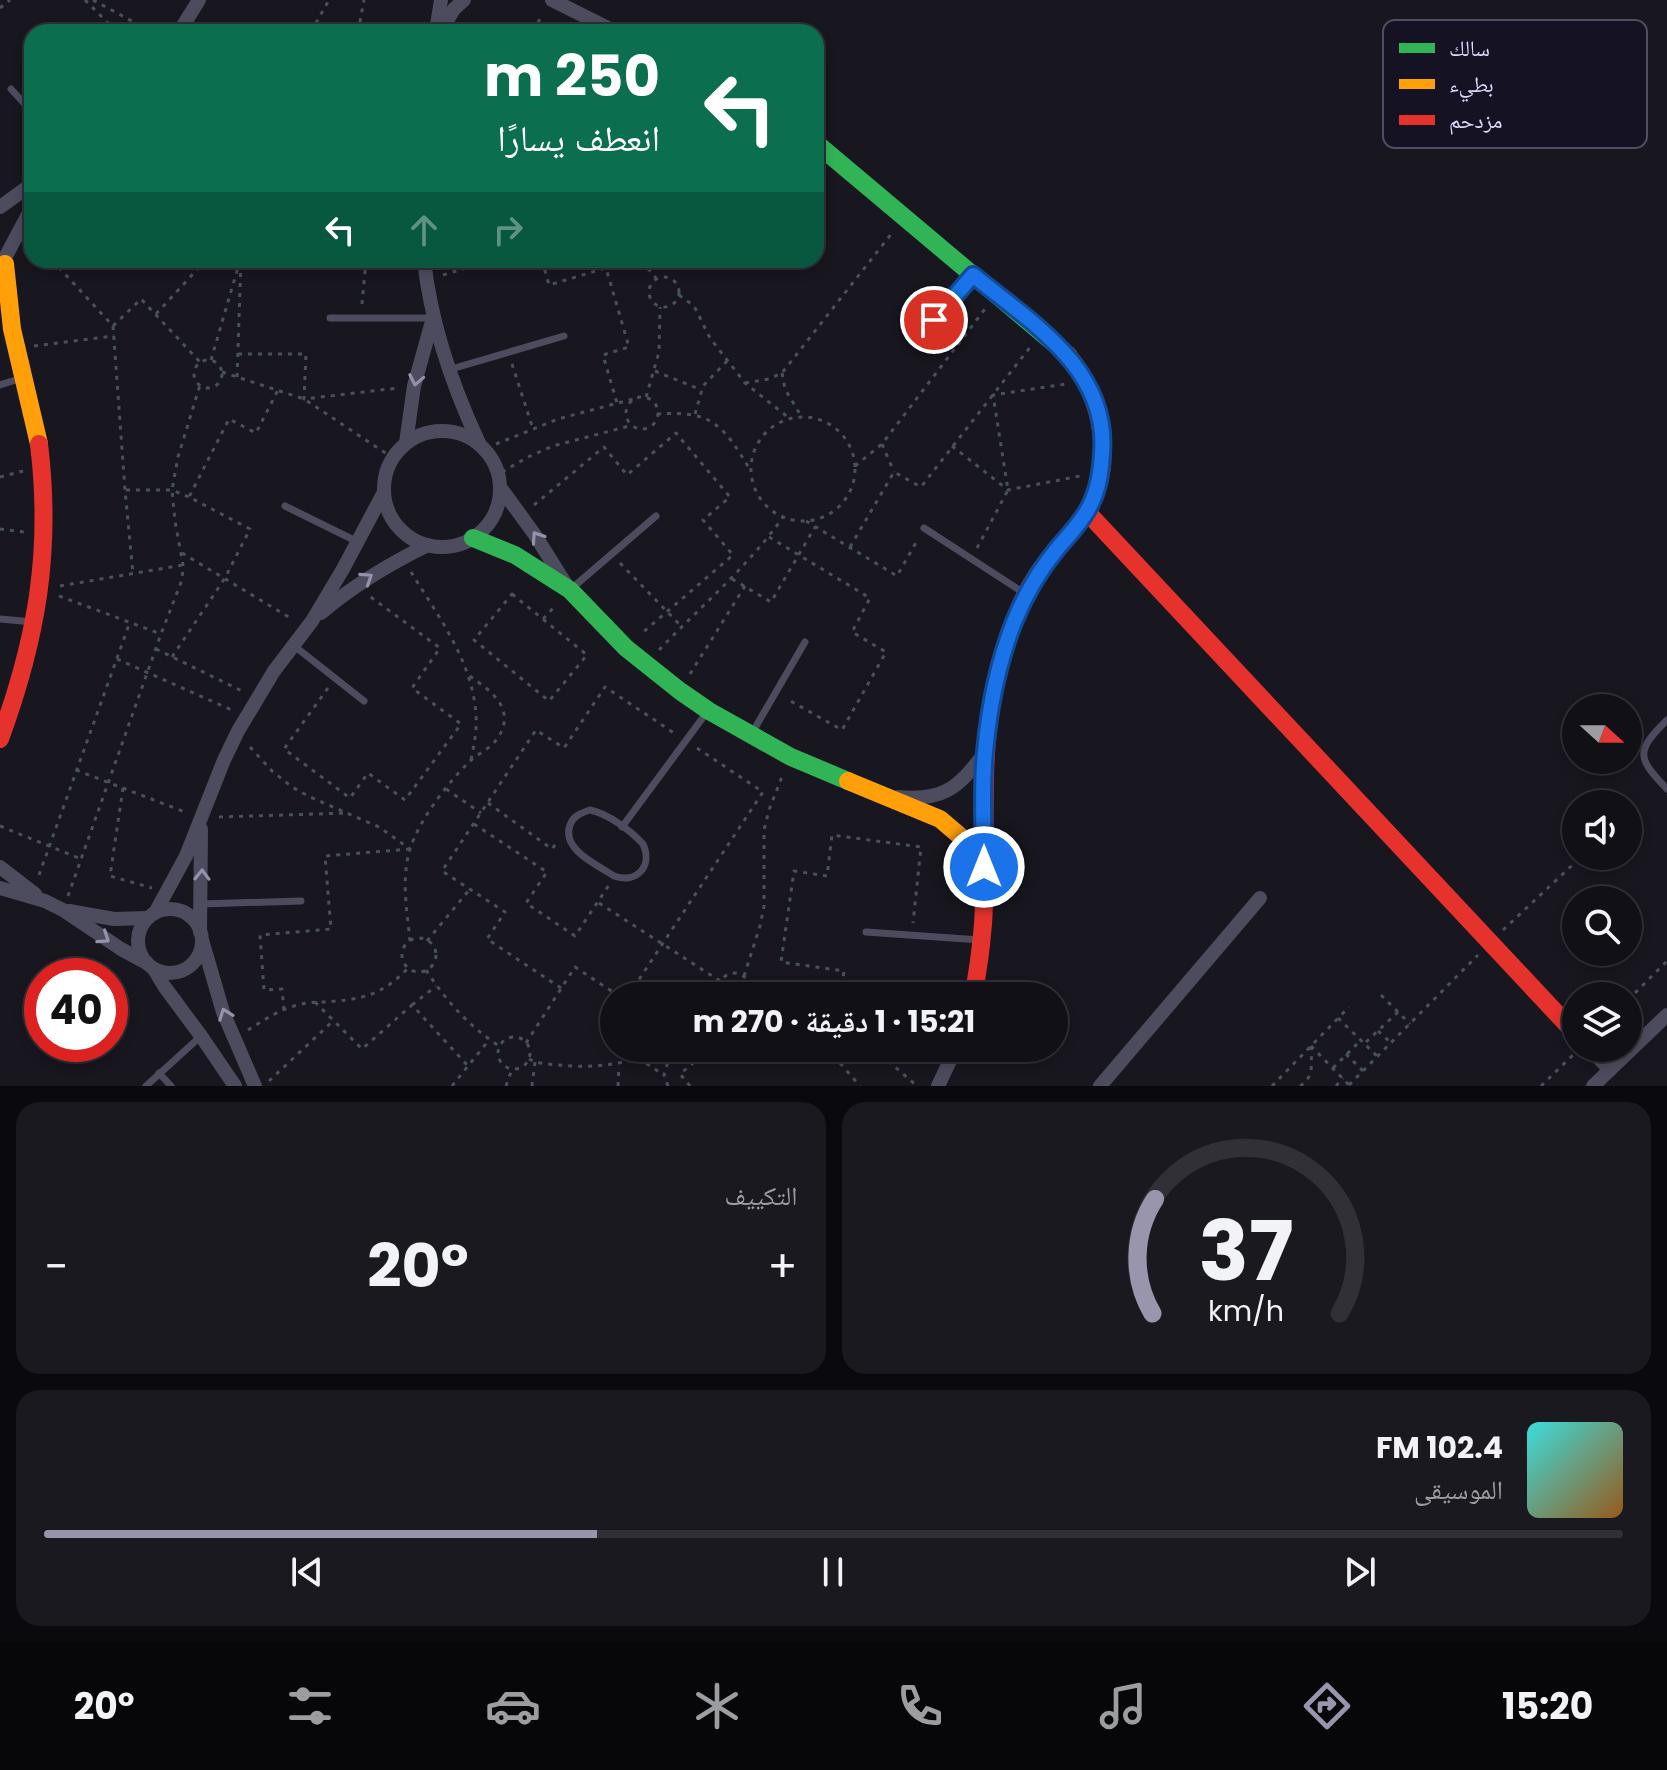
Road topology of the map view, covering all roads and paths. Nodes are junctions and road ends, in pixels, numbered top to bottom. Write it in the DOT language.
graph roads {
  1 [pos="10,0"];
  2 [pos="85,0"];
  3 [pos="93,0"];
  4 [pos="199,0"];
  5 [pos="329,0"];
  6 [pos="364,0"];
  7 [pos="441,0"];
  8 [pos="464,0"];
  9 [pos="548,5"];
  10 [pos="0,8"];
  11 [pos="108,24"];
  12 [pos="137,24"];
  13 [pos="184,24"];
  14 [pos="316,24"];
  15 [pos="360,24"];
  16 [pos="439,24"];
  17 [pos="444,24"];
  18 [pos="538,24"];
  19 [pos="596,24"];
  20 [pos="11,89"];
  21 [pos="24,103"];
  22 [pos="824,149"];
  23 [pos="24,190"];
  24 [pos="0,207"];
  25 [pos="904,217"];
  26 [pos="24,224"];
  27 [pos="0,241"];
  28 [pos="4,265"];
  29 [pos="59,268"];
  30 [pos="199,268"];
  31 [pos="239,268"];
  32 [pos="241,268"];
  33 [pos="365,268"];
  34 [pos="425,268"];
  35 [pos="466,268"];
  36 [pos="544,268"];
  37 [pos="606,268"];
  38 [pos="606,268"];
  39 [pos="648,268"];
  40 [pos="973,275"];
  41 [pos="656,278"];
  42 [pos="426,280"];
  43 [pos="996,294"];
  44 [pos="679,295"];
  45 [pos="660,307"];
  46 [pos="156,314"];
  47 [pos="330,318"];
  48 [pos="361,318"];
  49 [pos="433,318"];
  50 [pos="0,323"];
  51 [pos="113,326"];
  52 [pos="1042,331"];
  53 [pos="114,336"];
  54 [pos="564,336"];
  55 [pos="915,342"];
  56 [pos="15,349"];
  57 [pos="509,351"];
  58 [pos="238,354"];
  59 [pos="211,360"];
  60 [pos="727,361"];
  61 [pos="200,362"];
  62 [pos="448,370"];
  63 [pos="655,371"];
  64 [pos="222,372"];
  65 [pos="782,373"];
  66 [pos="24,377"];
  67 [pos="237,377"];
  68 [pos="1085,381"];
  69 [pos="745,383"];
  70 [pos="0,385"];
  71 [pos="200,385"];
  72 [pos="414,386"];
  73 [pos="278,390"];
  74 [pos="701,390"];
  75 [pos="993,395"];
  76 [pos="646,397"];
  77 [pos="304,399"];
  78 [pos="633,399"];
  79 [pos="617,403"];
  80 [pos="657,414"];
  81 [pos="695,415"];
  82 [pos="801,416"];
  83 [pos="789,418"];
  84 [pos="633,425"];
  85 [pos="533,429"];
  86 [pos="406,443"];
  87 [pos="882,444"];
  88 [pos="482,446"];
  89 [pos="952,446"];
  90 [pos="393,458"];
  91 [pos="41,465"];
  92 [pos="855,466"];
  93 [pos="751,472"];
  94 [pos="894,472"];
  95 [pos="1101,473"];
  96 [pos="0,477"];
  97 [pos="499,480"];
  98 [pos="125,490"];
  99 [pos="172,490"];
  100 [pos="1008,490"];
  101 [pos="384,492"];
  102 [pos="189,497"];
  103 [pos="285,506"];
  104 [pos="1087,512"];
  105 [pos="656,516"];
  106 [pos="783,517"];
  107 [pos="806,521"];
  108 [pos="815,527"];
  109 [pos="924,528"];
  110 [pos="0,529"];
  111 [pos="44,534"];
  112 [pos="769,537"];
  113 [pos="473,538"];
  114 [pos="358,542"];
  115 [pos="428,545"];
  116 [pos="850,547"];
  117 [pos="182,553"];
  118 [pos="611,554"];
  119 [pos="799,555"];
  120 [pos="402,557"];
  121 [pos="972,559"];
  122 [pos="183,565"];
  123 [pos="133,574"];
  124 [pos="225,578"];
  125 [pos="732,579"];
  126 [pos="355,586"];
  127 [pos="745,586"];
  128 [pos="41,589"];
  129 [pos="570,590"];
  130 [pos="1026,594"];
  131 [pos="0,619"];
  132 [pos="543,619"];
  133 [pos="130,622"];
  134 [pos="36,623"];
  135 [pos="309,625"];
  136 [pos="681,626"];
  137 [pos="161,634"];
  138 [pos="805,642"];
  139 [pos="293,645"];
  140 [pos="156,649"];
  141 [pos="172,657"];
  142 [pos="117,659"];
  143 [pos="645,665"];
  144 [pos="148,672"];
  145 [pos="468,675"];
  146 [pos="335,678"];
  147 [pos="680,691"];
  148 [pos="776,692"];
  149 [pos="257,698"];
  150 [pos="364,701"];
  151 [pos="709,711"];
  152 [pos="246,717"];
  153 [pos="1667,720"];
  154 [pos="238,731"];
  155 [pos="751,735"];
  156 [pos="0,739"];
  157 [pos="686,741"];
  158 [pos="985,754"];
  159 [pos="791,757"];
  160 [pos="471,760"];
  161 [pos="123,788"];
  162 [pos="446,789"];
  163 [pos="1667,789"];
  164 [pos="879,795"];
  165 [pos="488,803"];
  166 [pos="481,813"];
  167 [pos="201,818"];
  168 [pos="474,824"];
  169 [pos="570,825"];
  170 [pos="0,826"];
  171 [pos="622,827"];
  172 [pos="49,846"];
  173 [pos="410,849"];
  174 [pos="81,859"];
  175 [pos="0,867"];
  176 [pos="984,867"];
  177 [pos="1567,870"];
  178 [pos="614,876"];
  179 [pos="0,888"];
  180 [pos="470,889"];
  181 [pos="32,892"];
  182 [pos="167,893"];
  183 [pos="1260,898"];
  184 [pos="45,901"];
  185 [pos="301,901"];
  186 [pos="598,902"];
  187 [pos="201,904"];
  188 [pos="63,910"];
  189 [pos="152,916"];
  190 [pos="866,932"];
  191 [pos="201,935"];
  192 [pos="911,935"];
  193 [pos="982,940"];
  194 [pos="410,941"];
  195 [pos="427,941"];
  196 [pos="1490,943"];
  197 [pos="662,944"];
  198 [pos="1667,961"];
  199 [pos="150,966"];
  200 [pos="408,968"];
  201 [pos="426,970"];
  202 [pos="744,976"];
  203 [pos="720,981"];
  204 [pos="637,982"];
  205 [pos="748,982"];
  206 [pos="843,982"];
  207 [pos="975,982"];
  208 [pos="600,983"];
  209 [pos="436,986"];
  210 [pos="1642,986"];
  211 [pos="561,988"];
  212 [pos="1381,995"];
  213 [pos="315,1002"];
  214 [pos="412,1005"];
  215 [pos="1349,1007"];
  216 [pos="284,1010"];
  217 [pos="1398,1012"];
  218 [pos="1667,1015"];
  219 [pos="1338,1018"];
  220 [pos="1562,1019"];
  221 [pos="334,1020"];
  222 [pos="1410,1024"];
  223 [pos="1378,1031"];
  224 [pos="201,1036"];
  225 [pos="234,1038"];
  226 [pos="489,1040"];
  227 [pos="1362,1042"];
  228 [pos="526,1043"];
  229 [pos="1391,1043"];
  230 [pos="499,1046"];
  231 [pos="1311,1046"];
  232 [pos="1346,1054"];
  233 [pos="1378,1057"];
  234 [pos="529,1059"];
  235 [pos="535,1062"];
  236 [pos="625,1062"];
  237 [pos="644,1062"];
  238 [pos="668,1062"];
  239 [pos="694,1062"];
  240 [pos="839,1062"];
  241 [pos="889,1062"];
  242 [pos="949,1062"];
  243 [pos="1566,1062"];
  244 [pos="1602,1062"];
  245 [pos="619,1064"];
  246 [pos="468,1066"];
  247 [pos="1333,1068"];
  248 [pos="512,1069"];
  249 [pos="1610,1070"];
  250 [pos="1363,1071"];
  251 [pos="159,1073"];
  252 [pos="664,1075"];
  253 [pos="1343,1078"];
  254 [pos="146,1086"];
  255 [pos="171,1086"];
  256 [pos="235,1086"];
  257 [pos="255,1086"];
  258 [pos="264,1086"];
  259 [pos="452,1086"];
  260 [pos="506,1086"];
  261 [pos="532,1086"];
  262 [pos="618,1086"];
  263 [pos="668,1086"];
  264 [pos="690,1086"];
  265 [pos="860,1086"];
  266 [pos="917,1086"];
  267 [pos="938,1086"];
  268 [pos="1100,1086"];
  269 [pos="1273,1086"];
  270 [pos="1300,1086"];
  271 [pos="1336,1086"];
  272 [pos="1350,1086"];
  273 [pos="1541,1086"];
  274 [pos="1593,1086"];
  1 -- 10 [label="path"];
  2 -- 11 [label="path"];
  3 -- 12 [label="path"];
  4 -- 13 [label="street"];
  5 -- 14 [label="path"];
  6 -- 15 [label="path"];
  7 -- 16 [label="street"];
  8 -- 17 [label="street"];
  9 -- 18 [label="path"];
  9 -- 19 [label="street"];
  20 -- 21 [label="lane"];
  22 -- 25 [label="street"];
  23 -- 24 [label="street"];
  25 -- 40 [label="street"];
  25 -- 65 [label="path"];
  26 -- 28 [label="street"];
  27 -- 28 [label="street"];
  28 -- 56 [label="street"];
  29 -- 51 [label="path"];
  30 -- 46 [label="path"];
  31 -- 59 [label="path"];
  32 -- 58 [label="path"];
  33 -- 48 [label="path"];
  34 -- 42 [label="street"];
  35 -- 42 [label="path"];
  36 -- 38 [label="path"];
  37 -- 79 [label="path"];
  39 -- 41 [label="path"];
  40 -- 43 [label="street"];
  40 -- 55 [label="lane"];
  41 -- 44 [label="path"];
  41 -- 45 [label="path"];
  42 -- 49 [label="street"];
  43 -- 52 [label="street"];
  43 -- 87 [label="path"];
  44 -- 45 [label="path"];
  44 -- 60 [label="path"];
  45 -- 63 [label="path"];
  46 -- 51 [label="path"];
  46 -- 61 [label="path"];
  47 -- 48 [label="lane"];
  48 -- 49 [label="lane"];
  49 -- 62 [label="street"];
  49 -- 72 [label="street, one-way"];
  50 -- 56 [label="street"];
  51 -- 53 [label="path"];
  52 -- 68 [label="street"];
  52 -- 75 [label="path"];
  53 -- 56 [label="path"];
  53 -- 98 [label="path"];
  54 -- 57 [label="lane"];
  56 -- 66 [label="street"];
  57 -- 62 [label="lane"];
  57 -- 85 [label="path"];
  58 -- 67 [label="path"];
  58 -- 77 [label="path"];
  59 -- 61 [label="path"];
  59 -- 64 [label="path"];
  60 -- 69 [label="path"];
  60 -- 74 [label="path"];
  61 -- 71 [label="path"];
  62 -- 88 [label="street"];
  63 -- 74 [label="path"];
  63 -- 76 [label="path"];
  64 -- 67 [label="path"];
  64 -- 71 [label="path"];
  65 -- 69 [label="path"];
  65 -- 82 [label="path"];
  66 -- 70 [label="lane"];
  66 -- 91 [label="street"];
  67 -- 73 [label="path"];
  68 -- 75 [label="path"];
  68 -- 95 [label="street"];
  69 -- 83 [label="path"];
  71 -- 99 [label="path"];
  72 -- 77 [label="path"];
  72 -- 86 [label="street"];
  73 -- 77 [label="path"];
  73 -- 102 [label="path"];
  74 -- 81 [label="path"];
  75 -- 89 [label="path"];
  75 -- 100 [label="path"];
  76 -- 78 [label="path"];
  76 -- 80 [label="path"];
  77 -- 90 [label="path"];
  78 -- 79 [label="path"];
  78 -- 84 [label="path"];
  79 -- 85 [label="path"];
  80 -- 81 [label="path"];
  80 -- 84 [label="path"];
  81 -- 93 [label="path"];
  82 -- 83 [label="path"];
  82 -- 92 [label="path"];
  83 -- 93 [label="path"];
  84 -- 97 [label="path"];
  85 -- 88 [label="path"];
  86 -- 88 [label="street"];
  86 -- 90 [label="street"];
  87 -- 92 [label="path"];
  87 -- 94 [label="path"];
  88 -- 97 [label="street"];
  89 -- 94 [label="path"];
  89 -- 100 [label="path"];
  90 -- 101 [label="street"];
  91 -- 96 [label="path"];
  91 -- 111 [label="street"];
  92 -- 107 [label="path"];
  93 -- 106 [label="path"];
  94 -- 116 [label="path"];
  95 -- 100 [label="path"];
  95 -- 104 [label="street"];
  97 -- 113 [label="street"];
  129 -- 97 [label="street, one-way"];
  98 -- 99 [label="path"];
  98 -- 123 [label="path"];
  99 -- 102 [label="path"];
  99 -- 117 [label="path"];
  100 -- 121 [label="path"];
  101 -- 114 [label="street"];
  101 -- 115 [label="street"];
  102 -- 124 [label="path"];
  103 -- 114 [label="lane"];
  104 -- 130 [label="street"];
  104 -- 196 [label="street"];
  105 -- 118 [label="lane"];
  106 -- 107 [label="path"];
  106 -- 112 [label="path"];
  107 -- 108 [label="path"];
  108 -- 116 [label="path"];
  108 -- 119 [label="path"];
  109 -- 116 [label="path"];
  109 -- 121 [label="lane"];
  110 -- 111 [label="path"];
  111 -- 128 [label="street"];
  112 -- 119 [label="path"];
  112 -- 125 [label="path"];
  113 -- 115 [label="street"];
  113 -- 129 [label="street"];
  114 -- 135 [label="street"];
  115 -- 120 [label="street"];
  117 -- 122 [label="path"];
  117 -- 124 [label="path"];
  118 -- 129 [label="lane"];
  118 -- 136 [label="path"];
  119 -- 127 [label="path"];
  119 -- 148 [label="path"];
  126 -- 120 [label="street, one-way"];
  120 -- 145 [label="path"];
  121 -- 130 [label="lane"];
  122 -- 123 [label="path"];
  122 -- 137 [label="path"];
  123 -- 128 [label="path"];
  124 -- 135 [label="path"];
  124 -- 141 [label="path"];
  125 -- 127 [label="path"];
  125 -- 136 [label="path"];
  126 -- 135 [label="street"];
  126 -- 146 [label="path"];
  127 -- 147 [label="path"];
  128 -- 133 [label="path"];
  128 -- 134 [label="street"];
  129 -- 143 [label="street"];
  130 -- 158 [label="street"];
  131 -- 134 [label="lane"];
  132 -- 132 [label="path"];
  133 -- 137 [label="path"];
  133 -- 142 [label="path"];
  134 -- 156 [label="street"];
  135 -- 139 [label="street"];
  136 -- 143 [label="path"];
  137 -- 140 [label="path"];
  138 -- 148 [label="lane"];
  139 -- 146 [label="lane"];
  139 -- 149 [label="street"];
  140 -- 141 [label="path"];
  140 -- 144 [label="path"];
  141 -- 149 [label="path"];
  142 -- 144 [label="path"];
  142 -- 172 [label="path"];
  143 -- 147 [label="street"];
  144 -- 152 [label="path"];
  144 -- 174 [label="path"];
  145 -- 160 [label="path"];
  145 -- 160 [label="path"];
  146 -- 150 [label="lane"];
  147 -- 151 [label="street"];
  148 -- 155 [label="lane"];
  149 -- 152 [label="street"];
  151 -- 155 [label="street"];
  151 -- 157 [label="lane"];
  152 -- 154 [label="street"];
  153 -- 163 [label="lane"];
  154 -- 167 [label="street"];
  154 -- 173 [label="path"];
  155 -- 159 [label="street"];
  157 -- 165 [label="path"];
  157 -- 171 [label="lane"];
  157 -- 197 [label="path"];
  158 -- 164 [label="street"];
  158 -- 176 [label="street"];
  159 -- 164 [label="street"];
  159 -- 202 [label="path"];
  160 -- 162 [label="path"];
  161 -- 182 [label="path"];
  162 -- 166 [label="path"];
  162 -- 173 [label="path"];
  164 -- 176 [label="street"];
  165 -- 166 [label="path"];
  165 -- 169 [label="path"];
  166 -- 168 [label="path"];
  167 -- 182 [label="street"];
  187 -- 167 [label="street, one-way"];
  168 -- 180 [label="path"];
  168 -- 186 [label="path"];
  169 -- 171 [label="lane"];
  169 -- 178 [label="lane"];
  170 -- 172 [label="path"];
  171 -- 178 [label="lane"];
  172 -- 174 [label="path"];
  172 -- 181 [label="path"];
  173 -- 194 [label="path"];
  173 -- 216 [label="path"];
  174 -- 188 [label="path"];
  175 -- 181 [label="street"];
  176 -- 193 [label="street"];
  177 -- 196 [label="path"];
  178 -- 186 [label="path"];
  179 -- 184 [label="street"];
  180 -- 195 [label="path"];
  180 -- 211 [label="path"];
  181 -- 184 [label="street"];
  182 -- 189 [label="street"];
  183 -- 268 [label="street"];
  184 -- 188 [label="street"];
  185 -- 187 [label="lane"];
  186 -- 197 [label="path"];
  187 -- 191 [label="street"];
  188 -- 189 [label="street"];
  188 -- 199 [label="street, one-way"];
  189 -- 191 [label="street"];
  189 -- 199 [label="street"];
  190 -- 192 [label="lane"];
  191 -- 199 [label="street"];
  225 -- 191 [label="street, one-way"];
  192 -- 193 [label="lane"];
  192 -- 206 [label="path"];
  193 -- 207 [label="street"];
  194 -- 195 [label="path"];
  194 -- 200 [label="path"];
  195 -- 201 [label="path"];
  196 -- 220 [label="street"];
  196 -- 222 [label="path"];
  197 -- 203 [label="path"];
  197 -- 204 [label="path"];
  198 -- 210 [label="path"];
  199 -- 224 [label="street"];
  200 -- 201 [label="path"];
  200 -- 213 [label="path"];
  201 -- 209 [label="path"];
  202 -- 203 [label="path"];
  202 -- 205 [label="path"];
  208 -- 211 [label="path"];
  209 -- 214 [label="path"];
  209 -- 226 [label="path"];
  211 -- 228 [label="path"];
  212 -- 217 [label="path"];
  213 -- 216 [label="path"];
  213 -- 221 [label="path"];
  214 -- 221 [label="path"];
  214 -- 246 [label="path"];
  215 -- 219 [label="path"];
  216 -- 225 [label="path"];
  217 -- 222 [label="path"];
  217 -- 223 [label="path"];
  218 -- 249 [label="street"];
  219 -- 227 [label="path"];
  219 -- 231 [label="path"];
  221 -- 258 [label="path"];
  222 -- 229 [label="path"];
  223 -- 227 [label="path"];
  223 -- 229 [label="path"];
  224 -- 251 [label="lane"];
  224 -- 256 [label="street"];
  225 -- 257 [label="street"];
  226 -- 230 [label="path"];
  226 -- 246 [label="path"];
  227 -- 232 [label="path"];
  227 -- 233 [label="path"];
  228 -- 230 [label="path"];
  228 -- 234 [label="path"];
  229 -- 233 [label="path"];
  230 -- 248 [label="path"];
  231 -- 247 [label="path"];
  231 -- 269 [label="path"];
  231 -- 270 [label="path"];
  232 -- 247 [label="path"];
  232 -- 250 [label="path"];
  233 -- 250 [label="path"];
  234 -- 235 [label="path"];
  234 -- 248 [label="path"];
  235 -- 245 [label="path"];
  235 -- 261 [label="path"];
  236 -- 245 [label="path"];
  237 -- 252 [label="path"];
  238 -- 252 [label="path"];
  239 -- 264 [label="path"];
  240 -- 265 [label="path"];
  241 -- 266 [label="path"];
  242 -- 267 [label="street"];
  243 -- 273 [label="path"];
  244 -- 249 [label="street"];
  245 -- 262 [label="path"];
  246 -- 259 [label="path"];
  247 -- 253 [label="path"];
  248 -- 260 [label="path"];
  249 -- 274 [label="street"];
  250 -- 272 [label="path"];
  251 -- 254 [label="lane"];
  251 -- 255 [label="lane"];
  252 -- 263 [label="path"];
  253 -- 271 [label="path"];
  253 -- 272 [label="path"];
}
